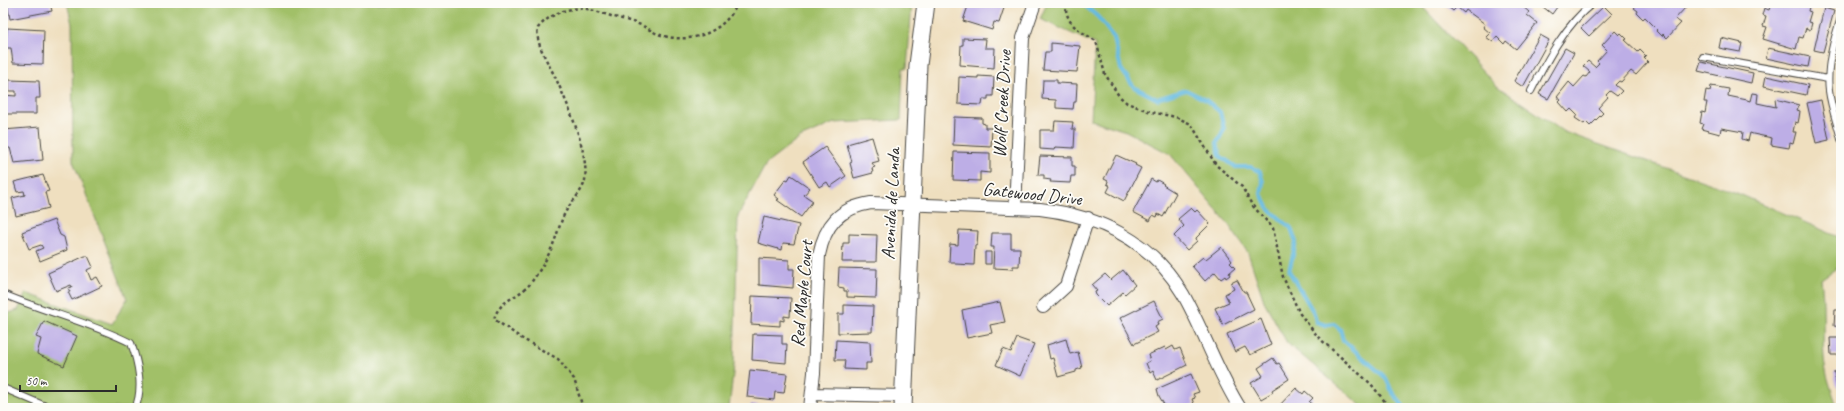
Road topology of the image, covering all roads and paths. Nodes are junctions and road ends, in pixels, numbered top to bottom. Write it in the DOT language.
graph roads {
  1 [pos="738,3"];
  2 [pos="926,3"];
  3 [pos="1035,3"];
  4 [pos="1065,3"];
  5 [pos="1593,3"];
  6 [pos="1841,18"];
  7 [pos="1703,58"];
  8 [pos="1828,79"];
  9 [pos="1531,91"];
  10 [pos="1841,139"];
  11 [pos="912,203"];
  12 [pos="1015,208"];
  13 [pos="1088,218"];
  14 [pos="3,294"];
  15 [pos="1043,308"];
  16 [pos="3,388"];
  17 [pos="812,394"];
  18 [pos="903,402"];
  19 [pos="50,408"];
  20 [pos="135,408"];
  21 [pos="583,408"];
  22 [pos="810,408"];
  23 [pos="1240,408"];
  24 [pos="1390,408"];
  1 -- 21 [label="path"];
  2 -- 11 [label="street, Avenida de Landa"];
  3 -- 12 [label="street, Wolf Creek Drive"];
  4 -- 24 [label="path"];
  5 -- 9 [label="lane"];
  6 -- 8 [label="lane"];
  7 -- 8 [label="lane"];
  8 -- 10 [label="lane"];
  11 -- 12 [label="street, Gatewood Drive"];
  11 -- 17 [label="street, Red Maple Court"];
  11 -- 18 [label="street, Avenida de Landa"];
  12 -- 13 [label="street, Gatewood Drive"];
  13 -- 15 [label="street"];
  13 -- 23 [label="street, Gatewood Drive"];
  14 -- 20 [label="lane"];
  16 -- 19 [label="lane"];
  17 -- 18 [label="street"];
  17 -- 22 [label="street, Red Maple Court"];
}
